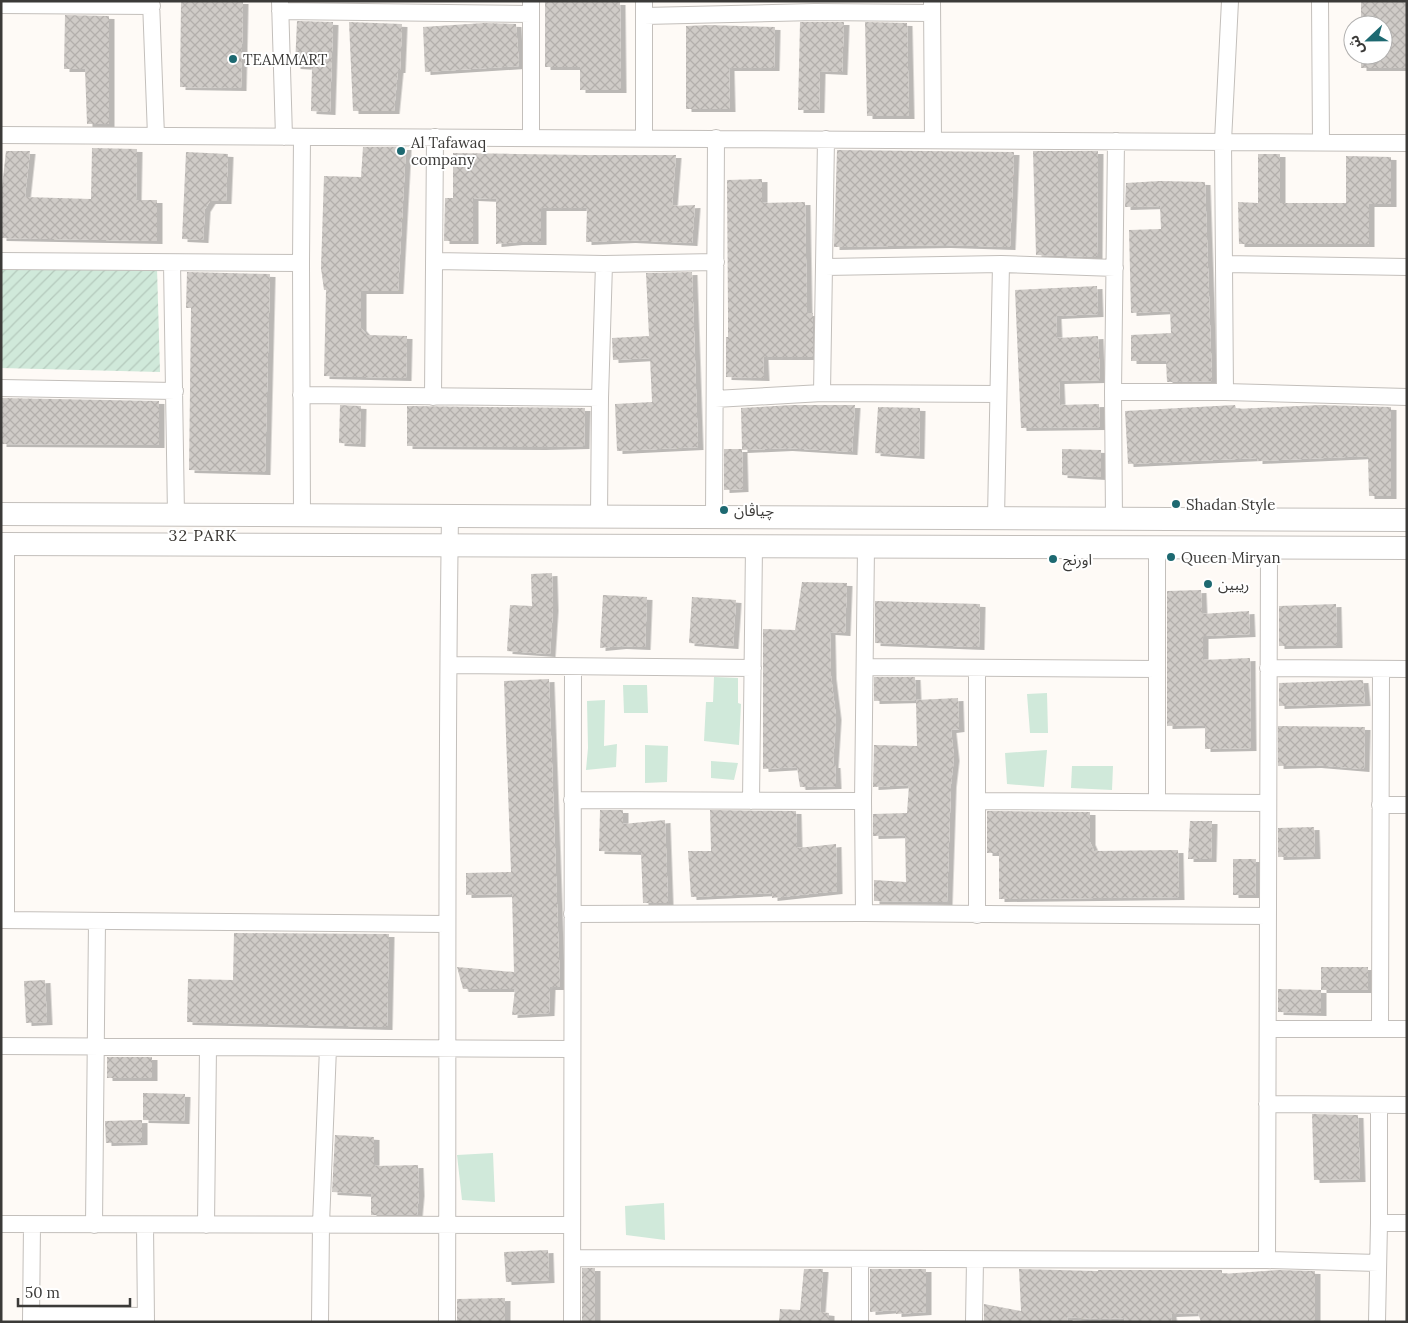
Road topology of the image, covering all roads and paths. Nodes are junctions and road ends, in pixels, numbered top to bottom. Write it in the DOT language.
graph roads {
  1 [pos="1230,1"];
  2 [pos="1320,1"];
  3 [pos="40,4"];
  4 [pos="152,4"];
  5 [pos="1,5"];
  6 [pos="280,6"];
  7 [pos="416,7"];
  8 [pos="815,7"];
  9 [pos="932,7"];
  10 [pos="531,8"];
  11 [pos="644,8"];
  12 [pos="1,135"];
  13 [pos="156,136"];
  14 [pos="284,136"];
  15 [pos="302,137"];
  16 [pos="435,137"];
  17 [pos="531,138"];
  18 [pos="644,138"];
  19 [pos="716,138"];
  20 [pos="826,139"];
  21 [pos="934,139"];
  22 [pos="1116,141"];
  23 [pos="1223,142"];
  24 [pos="1322,142"];
  25 [pos="1407,143"];
  26 [pos="1,261"];
  27 [pos="434,261"];
  28 [pos="716,262"];
  29 [pos="172,263"];
  30 [pos="301,264"];
  31 [pos="604,264"];
  32 [pos="1001,264"];
  33 [pos="1224,264"];
  34 [pos="825,267"];
  35 [pos="1407,267"];
  36 [pos="1115,268"];
  37 [pos="1,388"];
  38 [pos="175,391"];
  39 [pos="1113,392"];
  40 [pos="1225,392"];
  41 [pos="822,393"];
  42 [pos="998,394"];
  43 [pos="301,395"];
  44 [pos="433,397"];
  45 [pos="1407,397"];
  46 [pos="600,398"];
  47 [pos="715,399"];
  48 [pos="1,514"];
  49 [pos="176,515"];
  50 [pos="302,515"];
  51 [pos="450,516"];
  52 [pos="599,517"];
  53 [pos="714,517"];
  54 [pos="996,518"];
  55 [pos="1060,518"];
  56 [pos="1114,519"];
  57 [pos="1407,520"];
  58 [pos="4,544"];
  59 [pos="450,545"];
  60 [pos="754,546"];
  61 [pos="866,547"];
  62 [pos="1062,547"];
  63 [pos="1157,548"];
  64 [pos="1269,548"];
  65 [pos="1407,548"];
  66 [pos="4,663"];
  67 [pos="449,665"];
  68 [pos="572,666"];
  69 [pos="865,667"];
  70 [pos="753,668"];
  71 [pos="977,668"];
  72 [pos="1268,668"];
  73 [pos="1157,669"];
  74 [pos="1381,669"];
  75 [pos="1407,669"];
  76 [pos="572,800"];
  77 [pos="751,801"];
  78 [pos="863,801"];
  79 [pos="977,801"];
  80 [pos="1158,801"];
  81 [pos="1268,803"];
  82 [pos="1380,805"];
  83 [pos="1407,805"];
  84 [pos="864,913"];
  85 [pos="572,914"];
  86 [pos="977,915"];
  87 [pos="1268,916"];
  88 [pos="4,920"];
  89 [pos="97,920"];
  90 [pos="446,924"];
  91 [pos="1268,1029"];
  92 [pos="1380,1029"];
  93 [pos="1407,1030"];
  94 [pos="1,1046"];
  95 [pos="96,1046"];
  96 [pos="208,1047"];
  97 [pos="328,1048"];
  98 [pos="448,1048"];
  99 [pos="572,1049"];
  100 [pos="1267,1104"];
  101 [pos="1378,1105"];
  102 [pos="1407,1105"];
  103 [pos="1379,1223"];
  104 [pos="1407,1223"];
  105 [pos="1,1224"];
  106 [pos="321,1224"];
  107 [pos="32,1225"];
  108 [pos="94,1225"];
  109 [pos="145,1225"];
  110 [pos="206,1225"];
  111 [pos="572,1225"];
  112 [pos="447,1226"];
  113 [pos="572,1258"];
  114 [pos="860,1260"];
  115 [pos="975,1260"];
  116 [pos="1267,1260"];
  117 [pos="1378,1263"];
  118 [pos="31,1318"];
  119 [pos="146,1319"];
  120 [pos="320,1322"];
  121 [pos="447,1322"];
  122 [pos="572,1322"];
  123 [pos="860,1322"];
  124 [pos="974,1322"];
  125 [pos="1377,1322"];
  1 -- 23 [label="street"];
  2 -- 24 [label="street"];
  3 -- 4 [label="street"];
  3 -- 5 [label="street"];
  4 -- 13 [label="street"];
  6 -- 7 [label="street"];
  6 -- 14 [label="street"];
  7 -- 10 [label="street"];
  8 -- 9 [label="street"];
  8 -- 11 [label="street"];
  9 -- 21 [label="street"];
  10 -- 17 [label="street"];
  11 -- 18 [label="street"];
  12 -- 13 [label="street"];
  13 -- 14 [label="street"];
  14 -- 15 [label="street"];
  15 -- 16 [label="street"];
  15 -- 30 [label="street"];
  16 -- 17 [label="street"];
  16 -- 27 [label="street"];
  17 -- 18 [label="street"];
  18 -- 19 [label="street"];
  19 -- 20 [label="street"];
  19 -- 28 [label="street"];
  20 -- 21 [label="street"];
  20 -- 34 [label="street"];
  21 -- 22 [label="street"];
  22 -- 23 [label="street"];
  22 -- 36 [label="street"];
  23 -- 24 [label="street"];
  23 -- 33 [label="street"];
  24 -- 25 [label="street"];
  26 -- 29 [label="street"];
  27 -- 31 [label="street"];
  27 -- 44 [label="street"];
  28 -- 31 [label="street"];
  28 -- 47 [label="street"];
  29 -- 30 [label="street"];
  29 -- 38 [label="street"];
  30 -- 43 [label="street"];
  31 -- 46 [label="street"];
  32 -- 34 [label="street"];
  32 -- 36 [label="street"];
  32 -- 42 [label="street"];
  33 -- 35 [label="street"];
  33 -- 40 [label="street"];
  34 -- 41 [label="street"];
  36 -- 39 [label="street"];
  37 -- 38 [label="street"];
  38 -- 49 [label="street"];
  39 -- 40 [label="street"];
  39 -- 56 [label="street"];
  40 -- 45 [label="street"];
  41 -- 42 [label="street"];
  41 -- 47 [label="street"];
  42 -- 54 [label="street"];
  43 -- 44 [label="street"];
  43 -- 50 [label="street"];
  44 -- 46 [label="street"];
  46 -- 52 [label="street"];
  47 -- 53 [label="street"];
  48 -- 49 [label="street"];
  49 -- 50 [label="street"];
  50 -- 51 [label="street"];
  51 -- 52 [label="street"];
  51 -- 59 [label="street"];
  52 -- 53 [label="street"];
  53 -- 54 [label="street"];
  54 -- 55 [label="street"];
  55 -- 56 [label="street"];
  55 -- 62 [label="street"];
  56 -- 57 [label="street"];
  58 -- 59 [label="street"];
  58 -- 66 [label="street"];
  59 -- 60 [label="street"];
  59 -- 67 [label="street"];
  60 -- 61 [label="street"];
  60 -- 70 [label="street"];
  61 -- 62 [label="street"];
  61 -- 69 [label="street"];
  62 -- 63 [label="street"];
  63 -- 64 [label="street"];
  63 -- 73 [label="street"];
  64 -- 65 [label="street"];
  64 -- 72 [label="street"];
  66 -- 88 [label="street"];
  67 -- 68 [label="street"];
  67 -- 90 [label="street"];
  68 -- 70 [label="street"];
  68 -- 76 [label="street"];
  69 -- 71 [label="street"];
  69 -- 78 [label="street"];
  70 -- 77 [label="street"];
  71 -- 73 [label="street"];
  71 -- 79 [label="street"];
  72 -- 74 [label="street"];
  72 -- 81 [label="street"];
  73 -- 80 [label="street"];
  74 -- 75 [label="street"];
  74 -- 82 [label="street"];
  76 -- 77 [label="street"];
  76 -- 85 [label="street"];
  77 -- 78 [label="street"];
  78 -- 84 [label="street"];
  79 -- 80 [label="street"];
  79 -- 86 [label="street"];
  80 -- 81 [label="street"];
  81 -- 87 [label="street"];
  82 -- 83 [label="street"];
  82 -- 92 [label="street"];
  84 -- 85 [label="street"];
  84 -- 86 [label="street"];
  85 -- 99 [label="street"];
  86 -- 87 [label="street"];
  87 -- 91 [label="street"];
  88 -- 89 [label="street"];
  89 -- 90 [label="street"];
  89 -- 95 [label="street"];
  90 -- 98 [label="street"];
  91 -- 92 [label="street"];
  91 -- 100 [label="street"];
  92 -- 93 [label="street"];
  94 -- 95 [label="street"];
  95 -- 96 [label="street"];
  95 -- 108 [label="street"];
  96 -- 97 [label="street"];
  96 -- 110 [label="street"];
  97 -- 98 [label="street"];
  97 -- 106 [label="street"];
  98 -- 99 [label="street"];
  98 -- 112 [label="street"];
  99 -- 111 [label="street"];
  100 -- 101 [label="street"];
  100 -- 116 [label="street"];
  101 -- 102 [label="street"];
  101 -- 103 [label="street"];
  103 -- 104 [label="street"];
  103 -- 117 [label="street"];
  105 -- 107 [label="street"];
  106 -- 110 [label="street"];
  106 -- 112 [label="street"];
  106 -- 120 [label="street"];
  107 -- 108 [label="street"];
  107 -- 118 [label="street"];
  108 -- 109 [label="street"];
  109 -- 110 [label="street"];
  109 -- 119 [label="street"];
  111 -- 112 [label="street"];
  111 -- 113 [label="street"];
  112 -- 121 [label="street"];
  113 -- 114 [label="street"];
  113 -- 122 [label="street"];
  114 -- 115 [label="street"];
  114 -- 123 [label="street"];
  115 -- 116 [label="street"];
  115 -- 124 [label="street"];
  116 -- 117 [label="street"];
  117 -- 125 [label="street"];
  118 -- 119 [label="street"];
}
